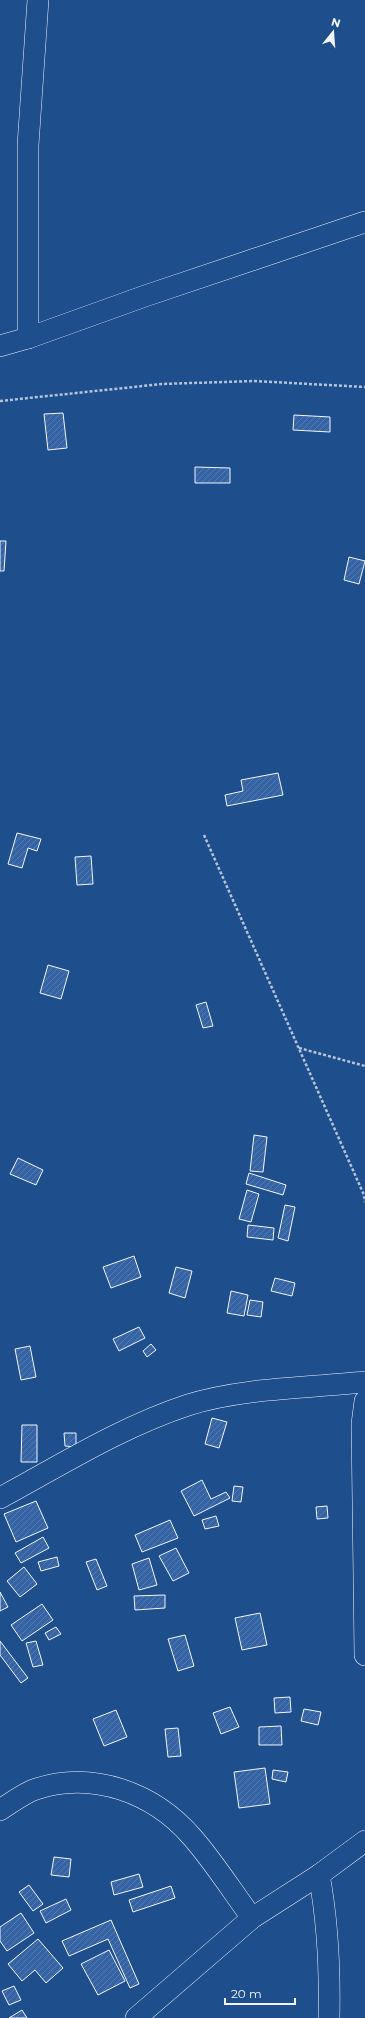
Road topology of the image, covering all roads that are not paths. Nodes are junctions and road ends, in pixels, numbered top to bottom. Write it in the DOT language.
graph roads {
  1 [pos="38,0"];
  2 [pos="365,222"];
  3 [pos="28,338"];
  4 [pos="0,346"];
  5 [pos="365,1382"];
  6 [pos="365,1401"];
  7 [pos="0,1498"];
  8 [pos="365,1655"];
  9 [pos="0,1810"];
  10 [pos="365,1842"];
  11 [pos="319,1875"];
  12 [pos="252,1918"];
  13 [pos="136,2018"];
  14 [pos="329,2018"];
  1 -- 3 [label="street"];
  2 -- 3 [label="street"];
  3 -- 4 [label="street"];
  5 -- 7 [label="street"];
  6 -- 8 [label="street"];
  9 -- 12 [label="street"];
  10 -- 11 [label="street"];
  11 -- 12 [label="street"];
  11 -- 14 [label="street"];
  12 -- 13 [label="street"];
}
